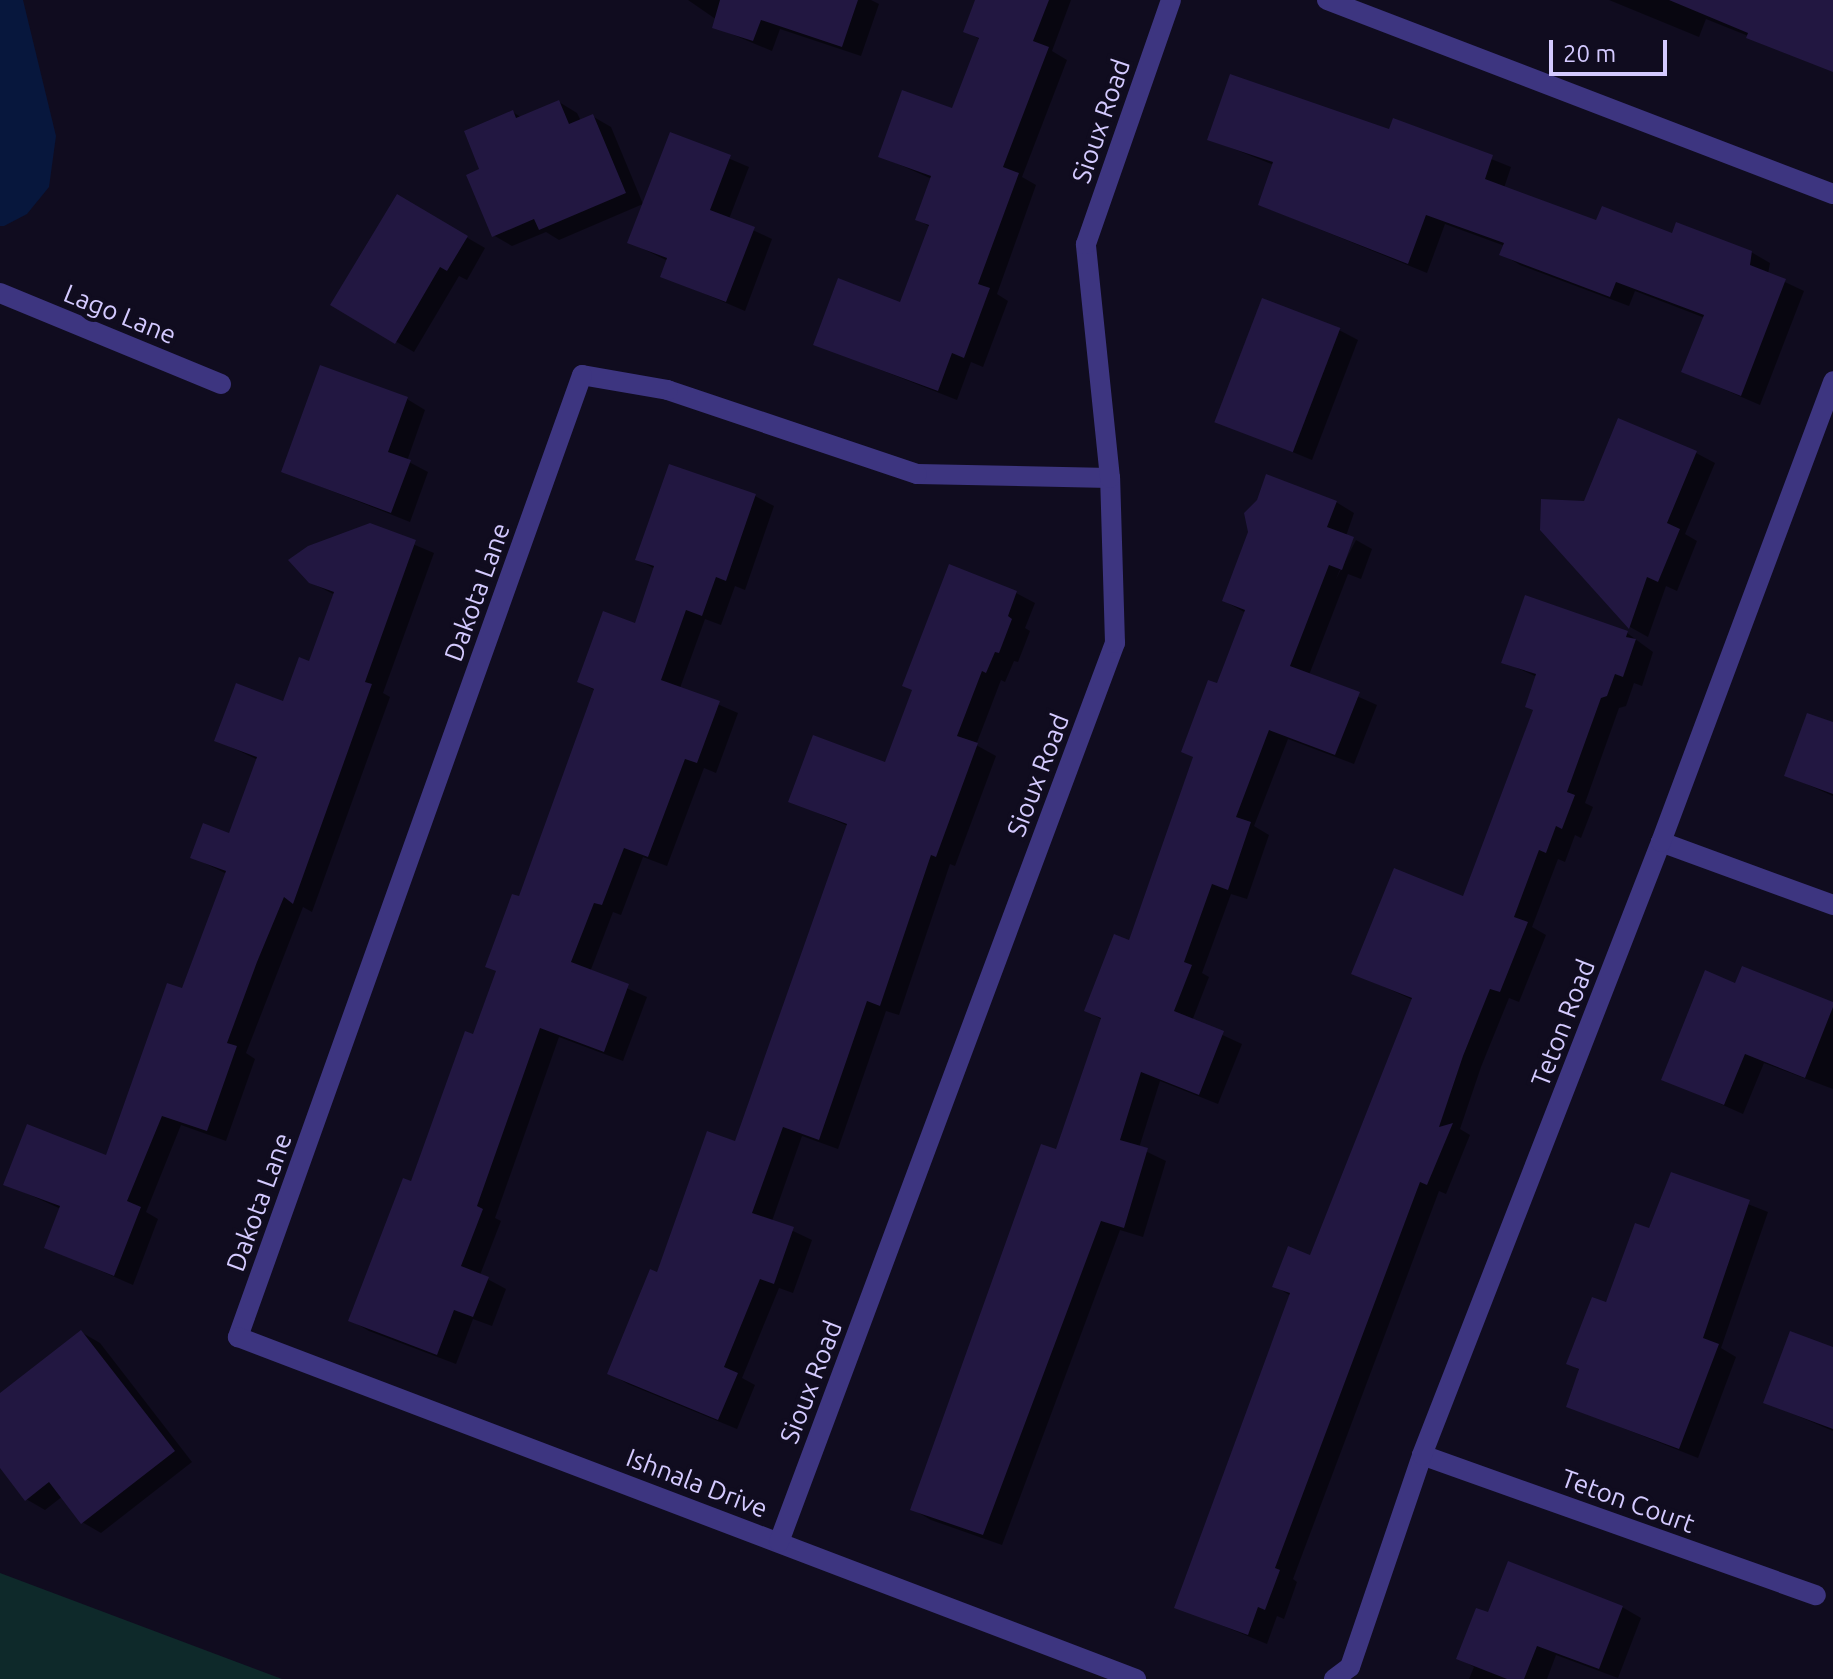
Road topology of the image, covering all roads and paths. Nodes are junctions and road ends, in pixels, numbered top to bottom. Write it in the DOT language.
graph roads {
  1 [pos="1171,0"];
  2 [pos="1327,0"];
  3 [pos="1833,194"];
  4 [pos="0,293"];
  5 [pos="1833,381"];
  6 [pos="221,384"];
  7 [pos="1110,478"];
  8 [pos="1661,842"];
  9 [pos="1833,905"];
  10 [pos="238,1337"];
  11 [pos="1422,1455"];
  12 [pos="779,1542"];
  13 [pos="1816,1595"];
  14 [pos="1136,1679"];
  15 [pos="1334,1679"];
  1 -- 7 [label="street, Sioux Road"];
  2 -- 3 [label="street"];
  4 -- 6 [label="street, Lago Lane"];
  5 -- 8 [label="street, Teton Road"];
  7 -- 10 [label="street, Dakota Lane"];
  7 -- 12 [label="street, Sioux Road"];
  8 -- 9 [label="street"];
  8 -- 11 [label="street, Teton Road"];
  10 -- 12 [label="street, Ishnala Drive"];
  11 -- 13 [label="street, Teton Court"];
  11 -- 15 [label="street, Teton Road"];
  12 -- 14 [label="street, Ishnala Drive"];
}
